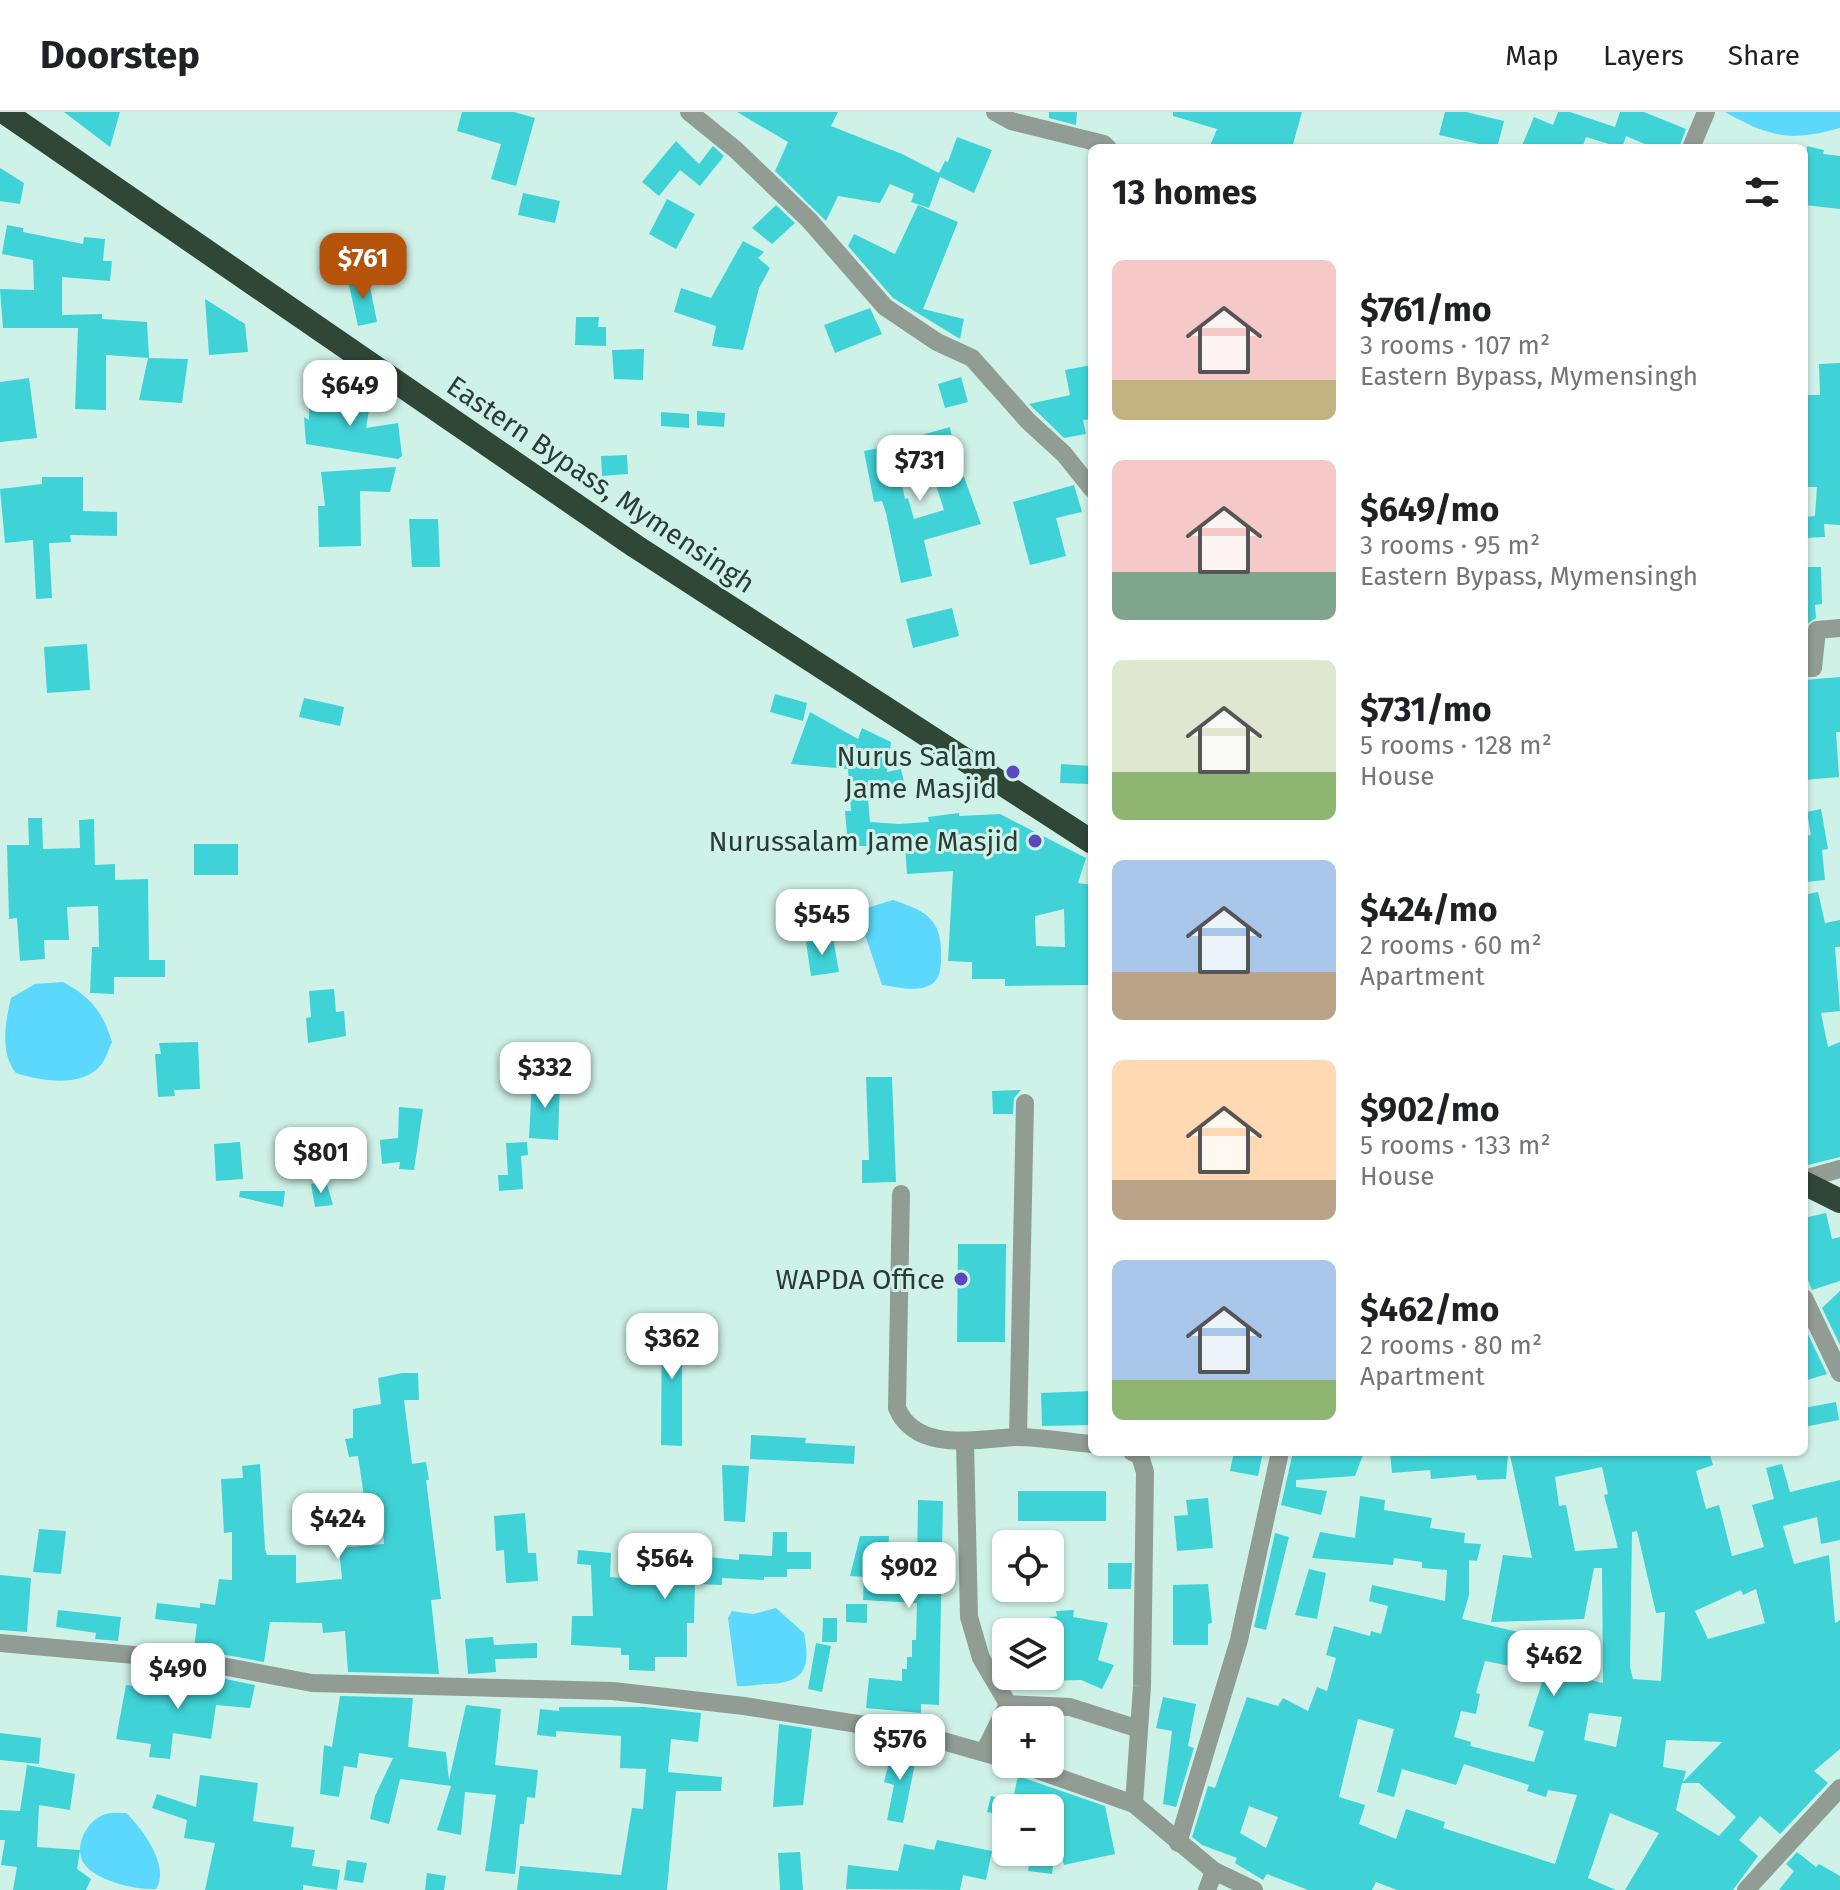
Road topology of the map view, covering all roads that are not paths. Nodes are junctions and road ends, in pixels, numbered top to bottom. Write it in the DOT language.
graph roads {
  1 [pos="4,112"];
  2 [pos="689,112"];
  3 [pos="995,112"];
  4 [pos="1706,112"];
  5 [pos="1104,144"];
  6 [pos="1693,144"];
  7 [pos="1088,484"];
  8 [pos="1840,628"];
  9 [pos="1808,668"];
  10 [pos="1088,839"];
  11 [pos="1025,1103"];
  12 [pos="1840,1169"];
  13 [pos="1808,1180"];
  14 [pos="1808,1183"];
  15 [pos="901,1194"];
  16 [pos="1840,1201"];
  17 [pos="1808,1306"];
  18 [pos="1840,1373"];
  19 [pos="1018,1437"];
  20 [pos="965,1442"];
  21 [pos="1088,1444"];
  22 [pos="1140,1456"];
  23 [pos="1279,1456"];
  24 [pos="0,1643"];
  25 [pos="1008,1704"];
  26 [pos="1139,1729"];
  27 [pos="984,1752"];
  28 [pos="992,1755"];
  29 [pos="1060,1778"];
  30 [pos="1840,1788"];
  31 [pos="1134,1804"];
  32 [pos="1178,1843"];
  33 [pos="1214,1871"];
  34 [pos="1207,1890"];
  35 [pos="1254,1890"];
  36 [pos="1746,1890"];
  1 -- 10 [label="highway, Eastern Bypass, Mymensingh"];
  2 -- 7 [label="street"];
  3 -- 5 [label="street"];
  4 -- 6 [label="street"];
  8 -- 9 [label="street"];
  11 -- 19 [label="street"];
  12 -- 13 [label="street"];
  14 -- 16 [label="highway"];
  15 -- 20 [label="street"];
  17 -- 18 [label="street"];
  19 -- 20 [label="street"];
  19 -- 21 [label="street"];
  20 -- 25 [label="street"];
  22 -- 26 [label="street"];
  23 -- 32 [label="street"];
  24 -- 27 [label="street"];
  25 -- 26 [label="street"];
  25 -- 27 [label="street"];
  26 -- 31 [label="street"];
  27 -- 28 [label="street"];
  29 -- 31 [label="street"];
  30 -- 36 [label="street"];
  31 -- 32 [label="street"];
  32 -- 33 [label="street"];
  33 -- 34 [label="street"];
  33 -- 35 [label="street"];
}
